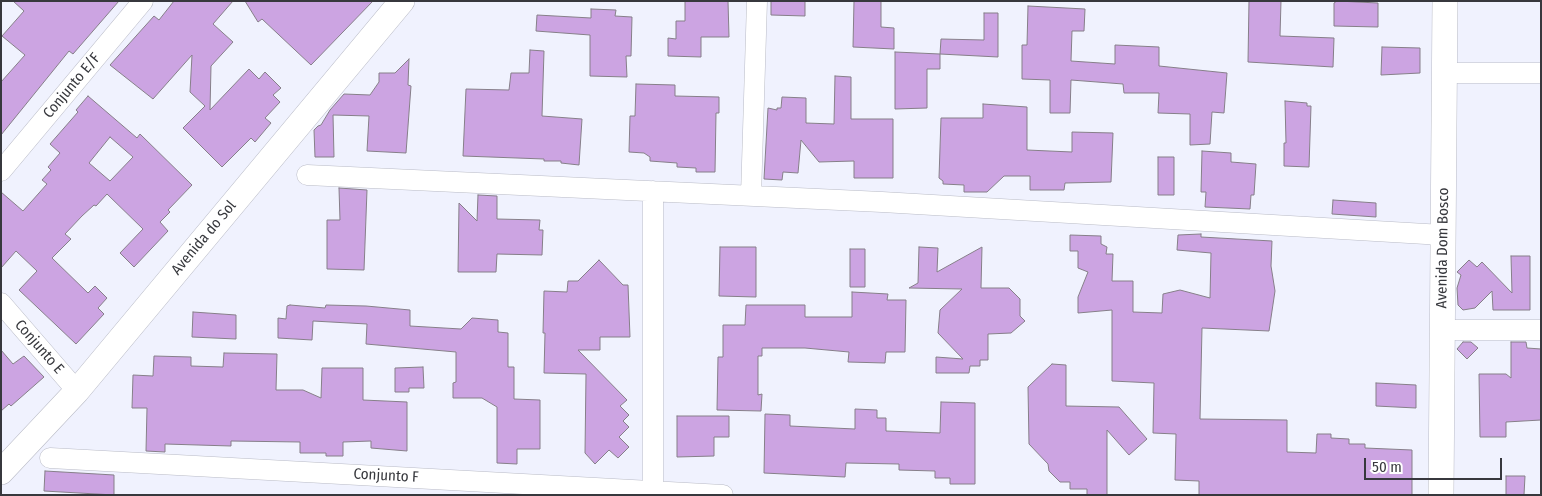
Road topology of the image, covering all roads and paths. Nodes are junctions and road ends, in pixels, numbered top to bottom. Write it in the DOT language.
graph roads {
  1 [pos="143,1"];
  2 [pos="402,1"];
  3 [pos="757,1"];
  4 [pos="1445,1"];
  5 [pos="1444,73"];
  6 [pos="1541,73"];
  7 [pos="1,171"];
  8 [pos="307,175"];
  9 [pos="652,190"];
  10 [pos="751,196"];
  11 [pos="1444,235"];
  12 [pos="1,303"];
  13 [pos="1442,330"];
  14 [pos="1541,330"];
  15 [pos="77,390"];
  16 [pos="50,458"];
  17 [pos="2,468"];
  18 [pos="653,490"];
  19 [pos="722,495"];
  20 [pos="1441,495"];
  1 -- 7 [label="street, Conjunto E/F"];
  2 -- 15 [label="street, Avenida do Sol"];
  3 -- 10 [label="street"];
  4 -- 5 [label="street, Avenida Dom Bosco"];
  5 -- 6 [label="street"];
  5 -- 11 [label="street, Avenida Dom Bosco"];
  8 -- 9 [label="street"];
  9 -- 10 [label="street"];
  9 -- 18 [label="street"];
  10 -- 11 [label="street"];
  11 -- 13 [label="street, Avenida Dom Bosco"];
  12 -- 15 [label="street, Conjunto E"];
  13 -- 14 [label="street"];
  13 -- 20 [label="street, Avenida Dom Bosco"];
  15 -- 17 [label="street, Avenida do Sol"];
  16 -- 18 [label="street, Conjunto F"];
  18 -- 19 [label="street, Conjunto F"];
}
